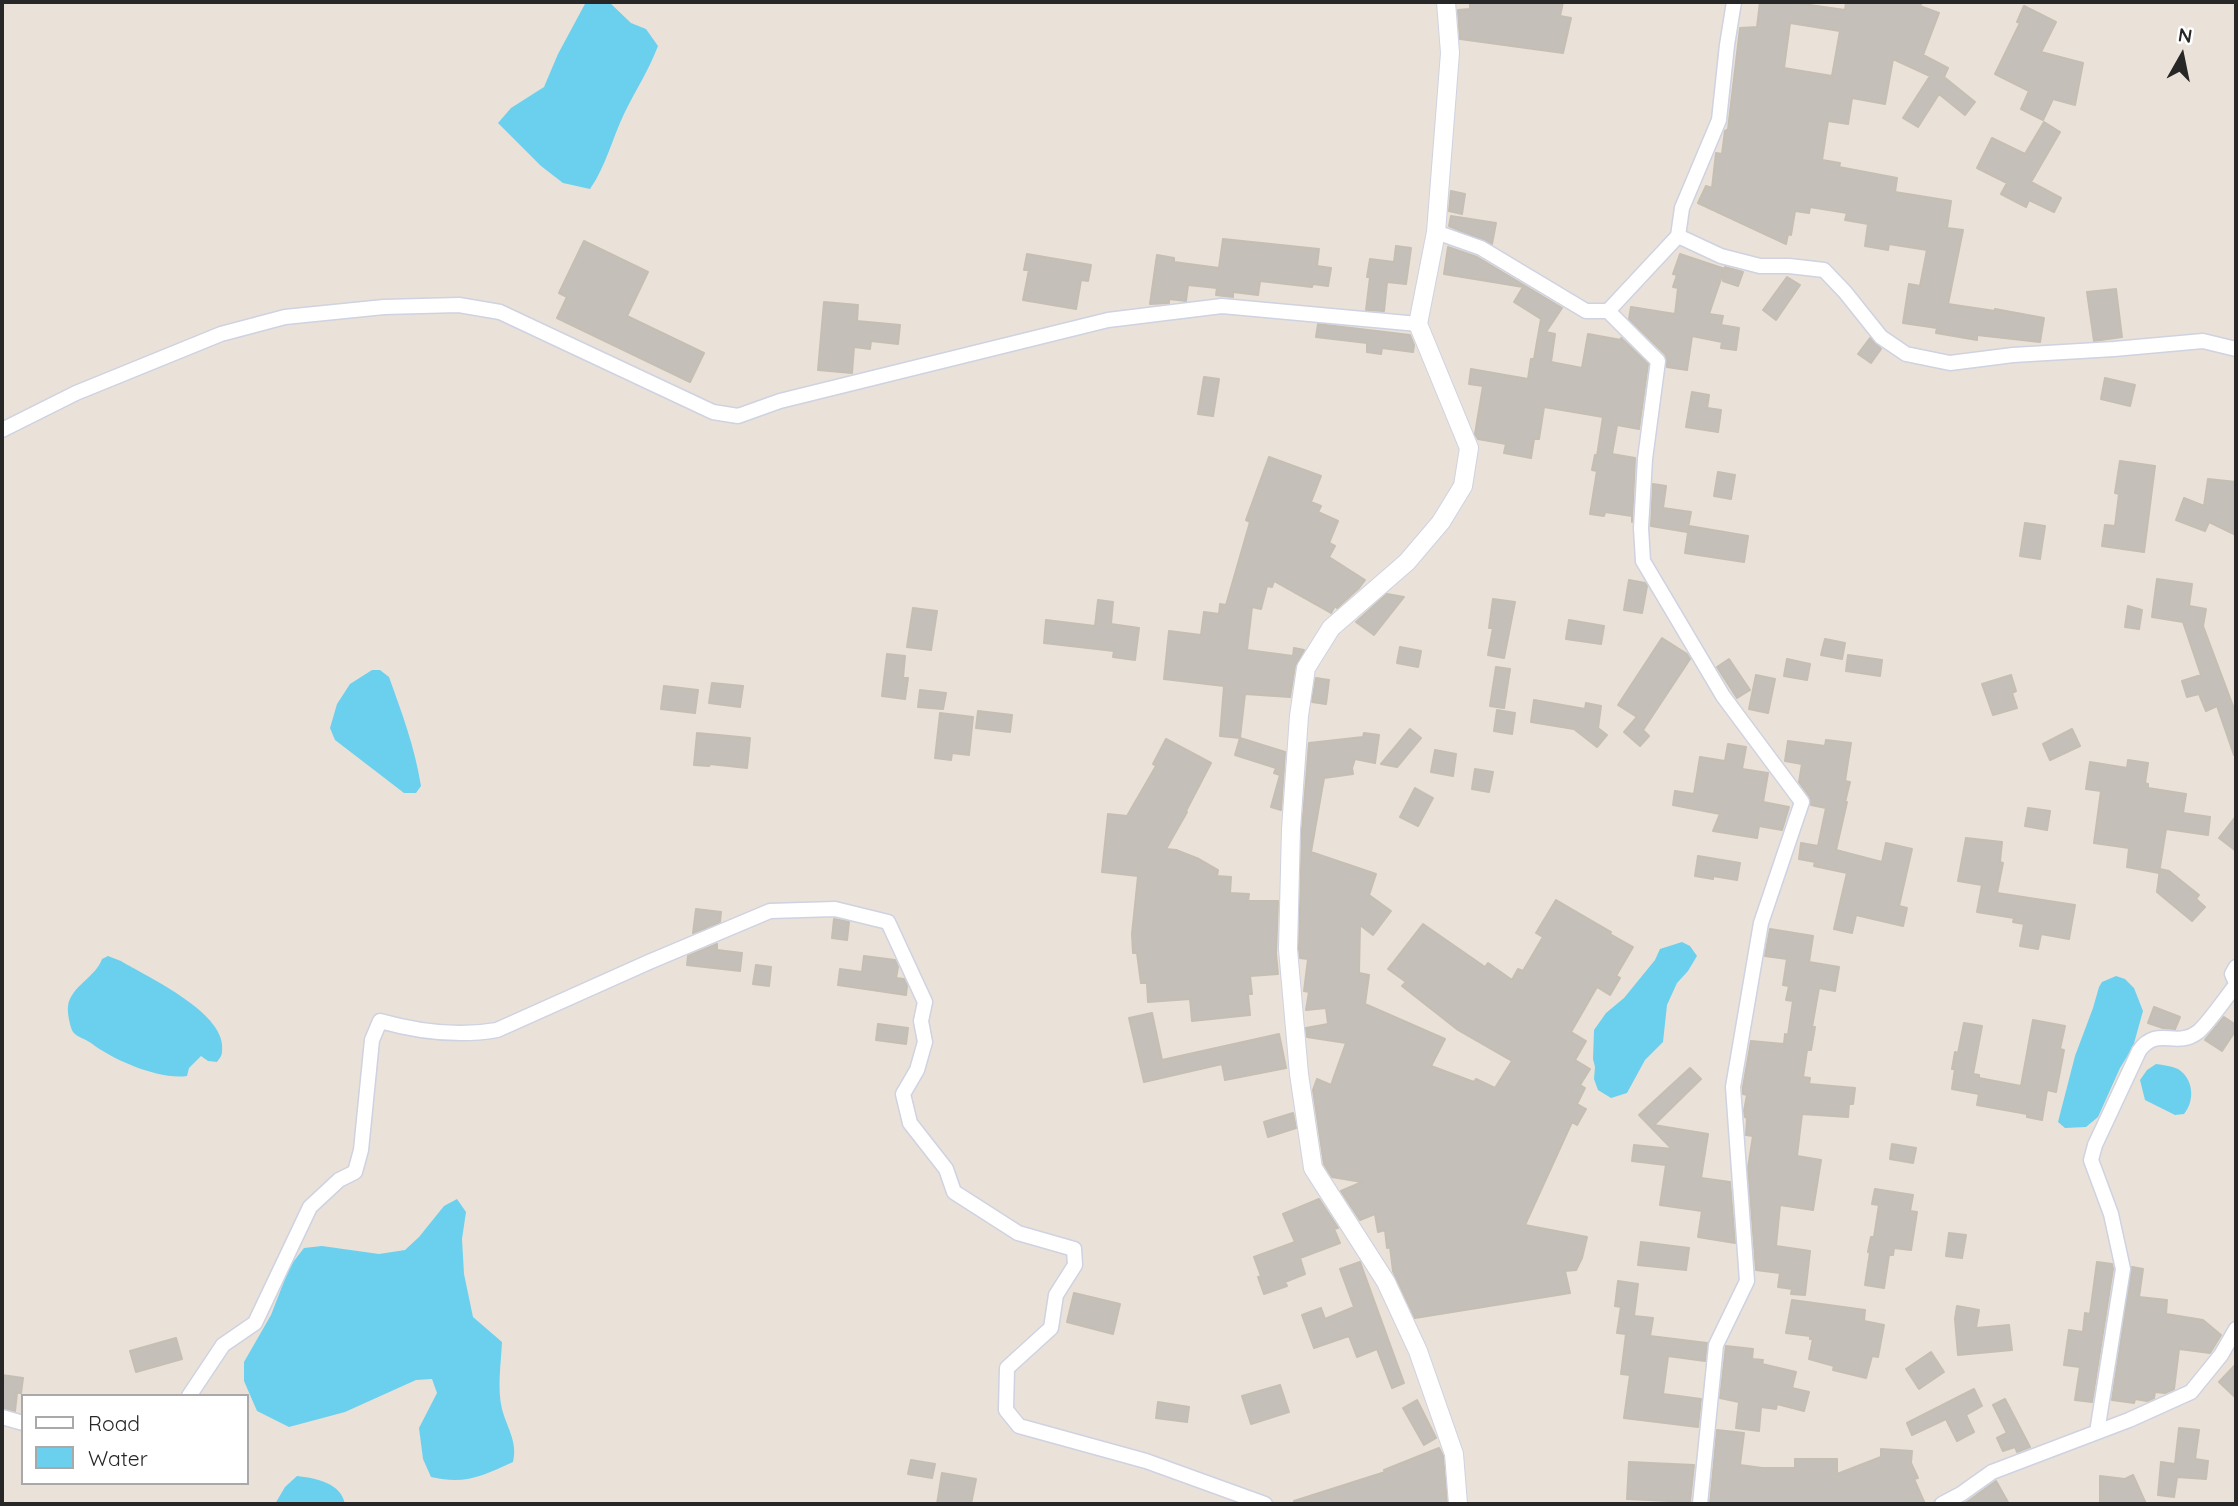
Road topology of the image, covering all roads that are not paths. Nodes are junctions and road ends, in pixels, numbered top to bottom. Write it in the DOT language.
graph roads {
  1 [pos="1446,2"];
  2 [pos="1734,2"];
  3 [pos="1436,232"];
  4 [pos="1678,236"];
  5 [pos="1608,312"];
  6 [pos="1418,324"];
  7 [pos="2236,349"];
  8 [pos="2,430"];
  9 [pos="2236,967"];
  10 [pos="2236,984"];
  11 [pos="2236,1329"];
  12 [pos="191,1394"];
  13 [pos="2,1417"];
  14 [pos="21,1422"];
  15 [pos="2097,1432"];
  16 [pos="1970,1488"];
  17 [pos="1265,1504"];
  18 [pos="1458,1504"];
  19 [pos="1700,1504"];
  20 [pos="1942,1504"];
  21 [pos="1975,1504"];
  1 -- 3 [label="street"];
  2 -- 4 [label="street"];
  3 -- 5 [label="street"];
  3 -- 6 [label="street"];
  4 -- 5 [label="street"];
  4 -- 7 [label="street"];
  5 -- 19 [label="street"];
  6 -- 8 [label="street"];
  6 -- 18 [label="street"];
  9 -- 10 [label="street"];
  10 -- 15 [label="street"];
  11 -- 15 [label="street"];
  12 -- 17 [label="street"];
  13 -- 14 [label="street"];
  15 -- 16 [label="street"];
  16 -- 20 [label="street"];
  16 -- 21 [label="street"];
}
